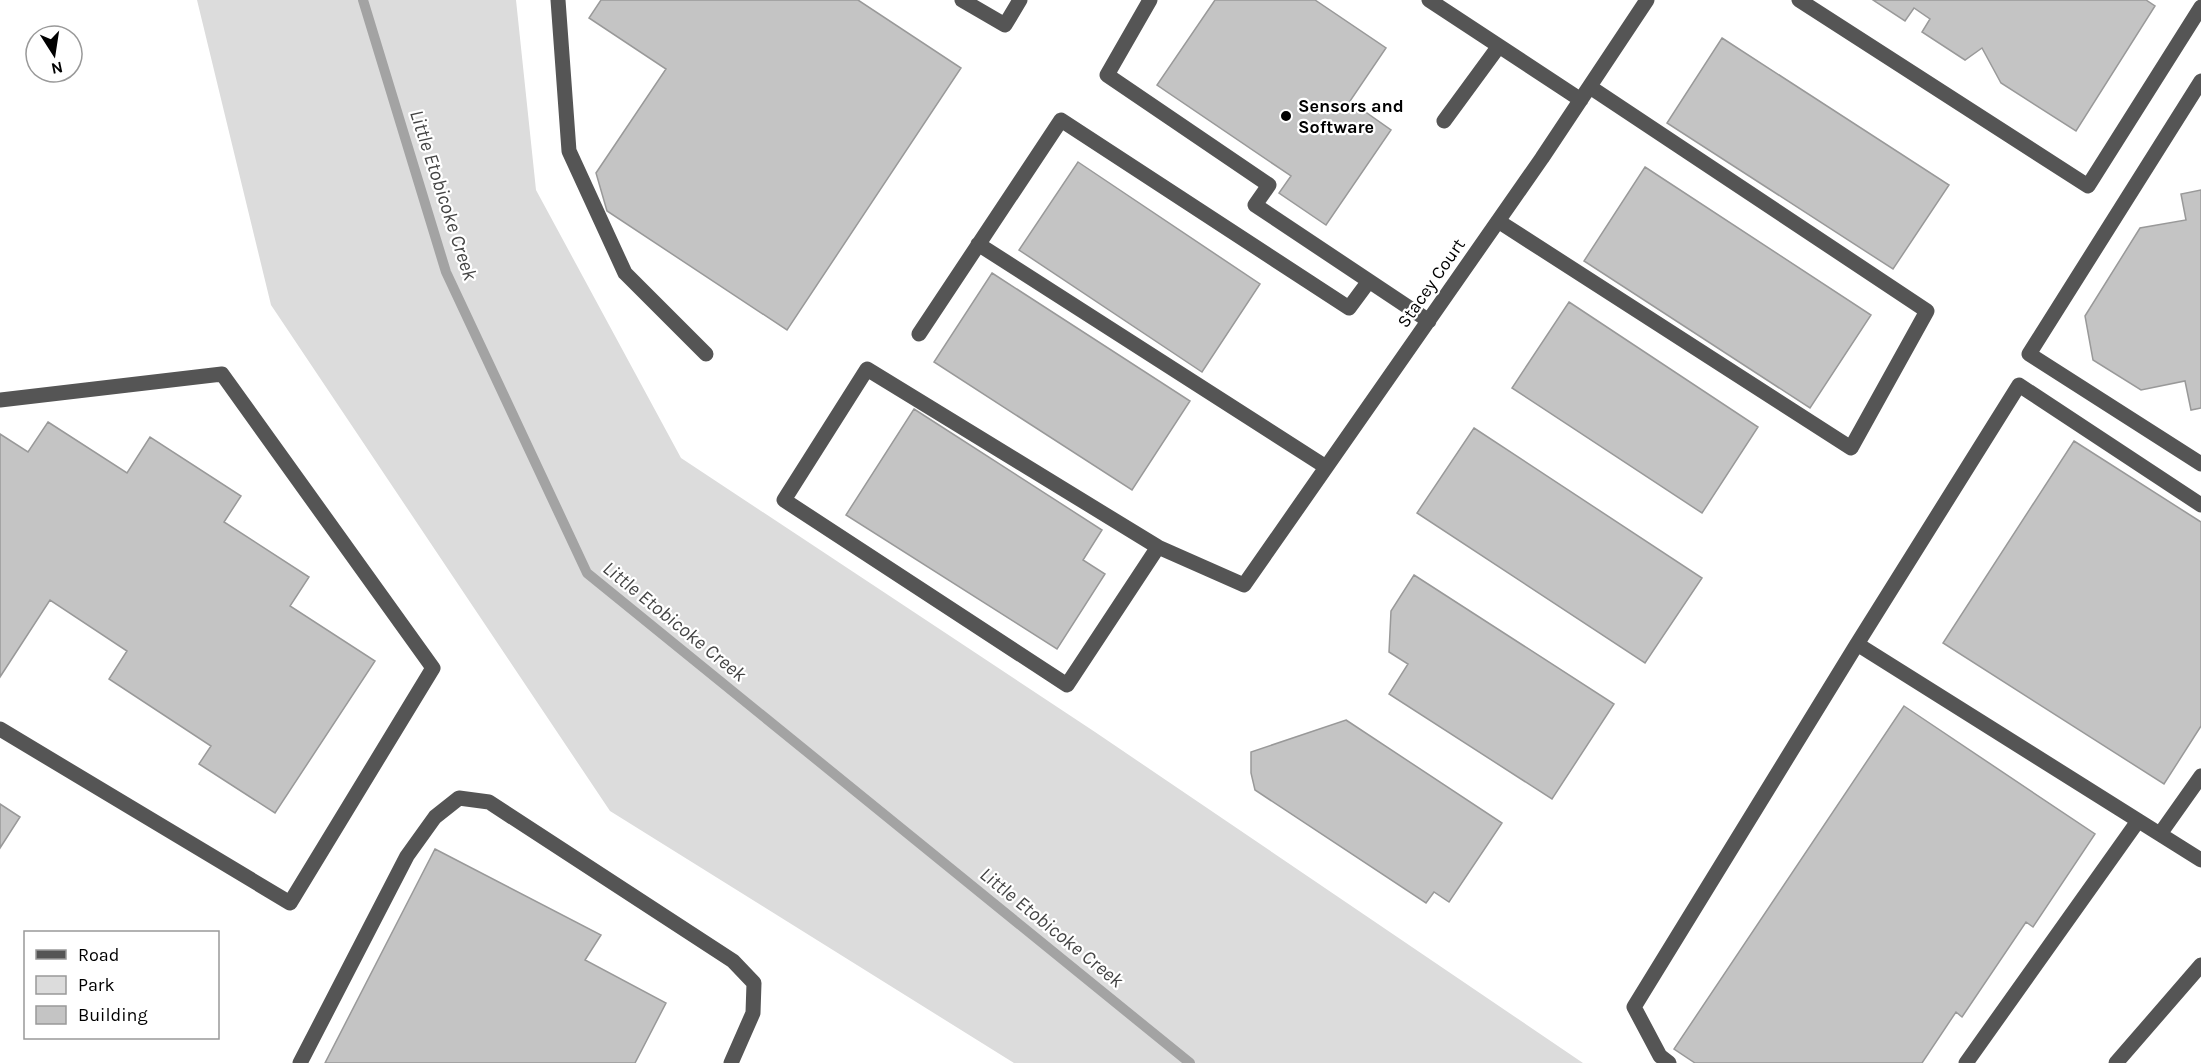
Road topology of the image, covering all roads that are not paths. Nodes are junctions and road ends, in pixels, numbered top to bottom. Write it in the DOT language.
graph roads {
  1 [pos="558,0"];
  2 [pos="962,0"];
  3 [pos="1020,0"];
  4 [pos="1150,0"];
  5 [pos="1429,0"];
  6 [pos="1647,0"];
  7 [pos="1799,0"];
  8 [pos="2201,7"];
  9 [pos="1499,46"];
  10 [pos="2201,81"];
  11 [pos="1590,87"];
  12 [pos="1581,100"];
  13 [pos="1444,121"];
  14 [pos="1498,221"];
  15 [pos="978,244"];
  16 [pos="1370,281"];
  17 [pos="1429,321"];
  18 [pos="919,334"];
  19 [pos="706,354"];
  20 [pos="0,400"];
  21 [pos="2201,465"];
  22 [pos="1326,467"];
  23 [pos="2201,505"];
  24 [pos="1158,547"];
  25 [pos="1857,644"];
  26 [pos="0,729"];
  27 [pos="2201,776"];
  28 [pos="2138,821"];
  29 [pos="2160,834"];
  30 [pos="2201,860"];
  31 [pos="2201,965"];
  32 [pos="2118,1062"];
  33 [pos="300,1063"];
  34 [pos="731,1063"];
  35 [pos="1669,1063"];
  36 [pos="1966,1063"];
  1 -- 19 [label="street"];
  2 -- 3 [label="street"];
  4 -- 16 [label="street"];
  5 -- 9 [label="street"];
  6 -- 11 [label="street, Stacey Court"];
  7 -- 8 [label="street"];
  9 -- 12 [label="street"];
  9 -- 13 [label="street"];
  10 -- 21 [label="street"];
  11 -- 12 [label="street, Stacey Court"];
  11 -- 14 [label="street"];
  12 -- 14 [label="street, Stacey Court"];
  14 -- 17 [label="street, Stacey Court"];
  15 -- 16 [label="street"];
  15 -- 18 [label="street"];
  15 -- 22 [label="street"];
  16 -- 17 [label="street"];
  17 -- 22 [label="street, Stacey Court"];
  20 -- 26 [label="street"];
  22 -- 24 [label="street, Stacey Court"];
  23 -- 25 [label="street"];
  24 -- 24 [label="street"];
  25 -- 28 [label="street"];
  25 -- 35 [label="street"];
  27 -- 29 [label="street"];
  28 -- 29 [label="street"];
  28 -- 36 [label="street"];
  29 -- 30 [label="street"];
  31 -- 32 [label="street"];
  33 -- 34 [label="street"];
}
